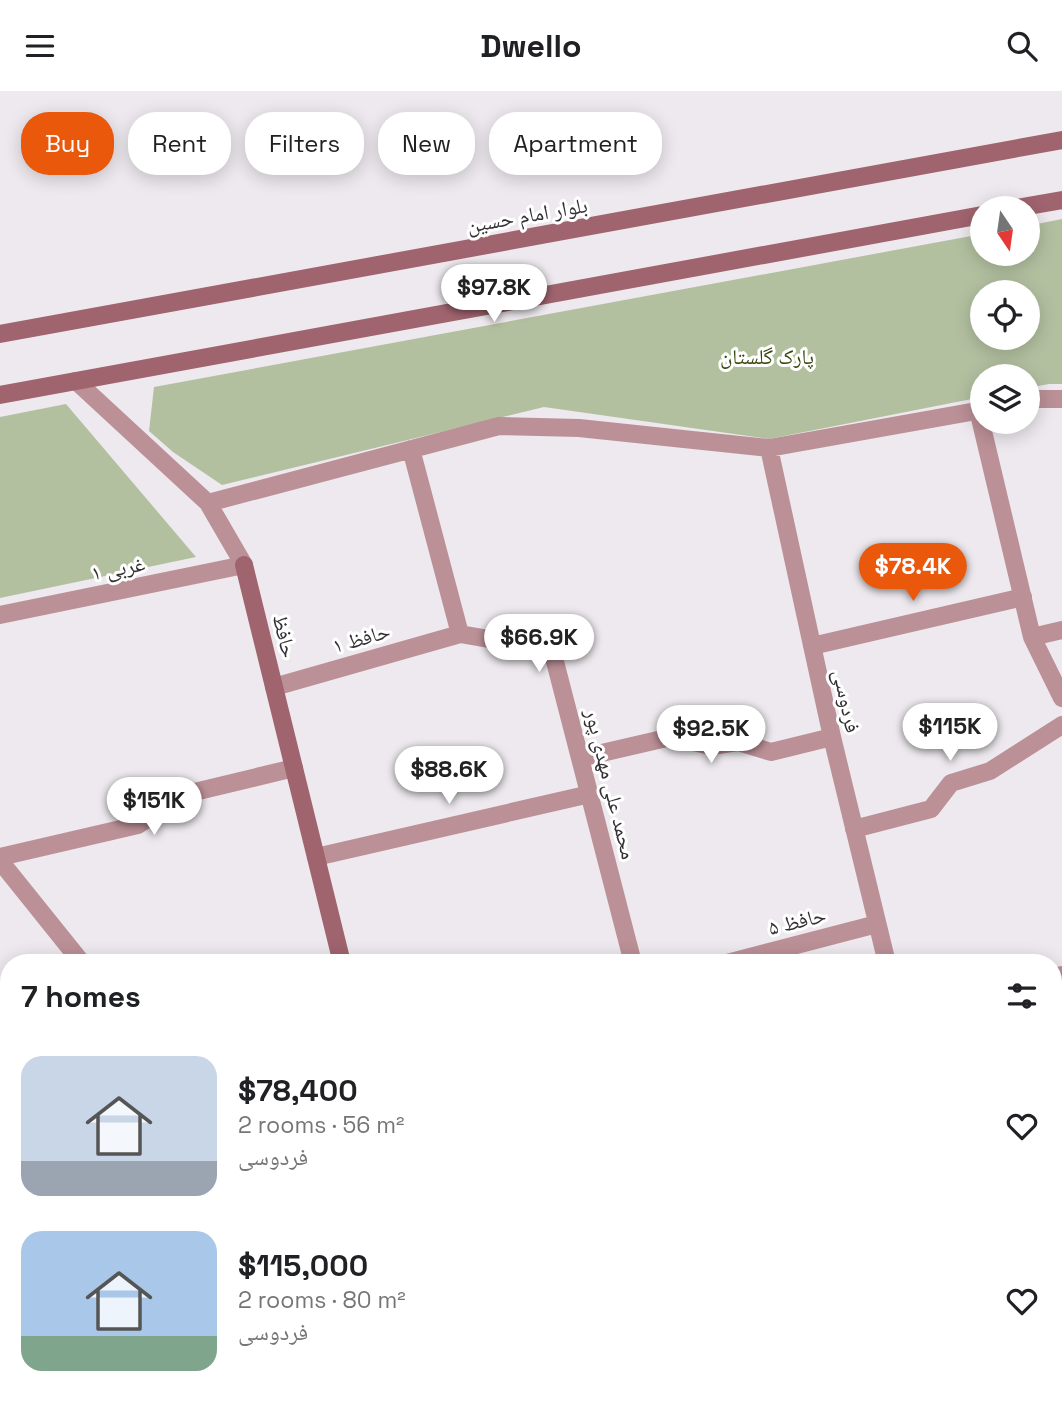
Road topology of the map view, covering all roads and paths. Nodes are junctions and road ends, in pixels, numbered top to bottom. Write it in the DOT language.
graph roads {
  1 [pos="1062,140"];
  2 [pos="1062,200"];
  3 [pos="1040,204"];
  4 [pos="970,217"];
  5 [pos="0,334"];
  6 [pos="76,381"];
  7 [pos="0,395"];
  8 [pos="1040,399"];
  9 [pos="1062,399"];
  10 [pos="970,412"];
  11 [pos="986,434"];
  12 [pos="769,448"];
  13 [pos="411,449"];
  14 [pos="208,503"];
  15 [pos="244,565"];
  16 [pos="1023,597"];
  17 [pos="0,615"];
  18 [pos="1062,630"];
  19 [pos="460,634"];
  20 [pos="1032,637"];
  21 [pos="812,646"];
  22 [pos="274,687"];
  23 [pos="1062,698"];
  24 [pos="1062,726"];
  25 [pos="832,737"];
  26 [pos="580,758"];
  27 [pos="294,768"];
  28 [pos="590,794"];
  29 [pos="854,829"];
  30 [pos="316,857"];
  31 [pos="0,859"];
  32 [pos="877,924"];
  33 [pos="75,954"];
  34 [pos="337,954"];
  35 [pos="631,954"];
  36 [pos="762,954"];
  37 [pos="885,954"];
  1 -- 5 [label="main road, بلوار امام حسین"];
  2 -- 3 [label="main road"];
  4 -- 6 [label="main road"];
  6 -- 7 [label="main road"];
  6 -- 14 [label="street, حافظ"];
  8 -- 9 [label="street"];
  10 -- 12 [label="street"];
  11 -- 16 [label="street"];
  12 -- 13 [label="street"];
  12 -- 21 [label="street, فردوسی"];
  13 -- 14 [label="street"];
  13 -- 19 [label="street"];
  14 -- 15 [label="street, حافظ"];
  15 -- 17 [label="street, ۱ غربی"];
  15 -- 22 [label="main road, حافظ"];
  16 -- 20 [label="street"];
  16 -- 21 [label="street"];
  18 -- 20 [label="street"];
  19 -- 22 [label="street, حافظ ۱"];
  19 -- 26 [label="street, محمد علی مهدی پور"];
  20 -- 23 [label="street"];
  21 -- 25 [label="street, فردوسی"];
  22 -- 27 [label="main road, حافظ"];
  24 -- 29 [label="street"];
  25 -- 26 [label="street"];
  25 -- 29 [label="street, فردوسی"];
  26 -- 28 [label="street, محمد علی مهدی پور"];
  27 -- 30 [label="main road, حافظ"];
  27 -- 31 [label="street"];
  28 -- 30 [label="street"];
  28 -- 35 [label="street, محمد علی مهدی پور"];
  29 -- 32 [label="street, فردوسی"];
  30 -- 34 [label="main road, حافظ"];
  31 -- 33 [label="street"];
  32 -- 36 [label="street, حافظ ۵"];
  32 -- 37 [label="street, فردوسی"];
}
